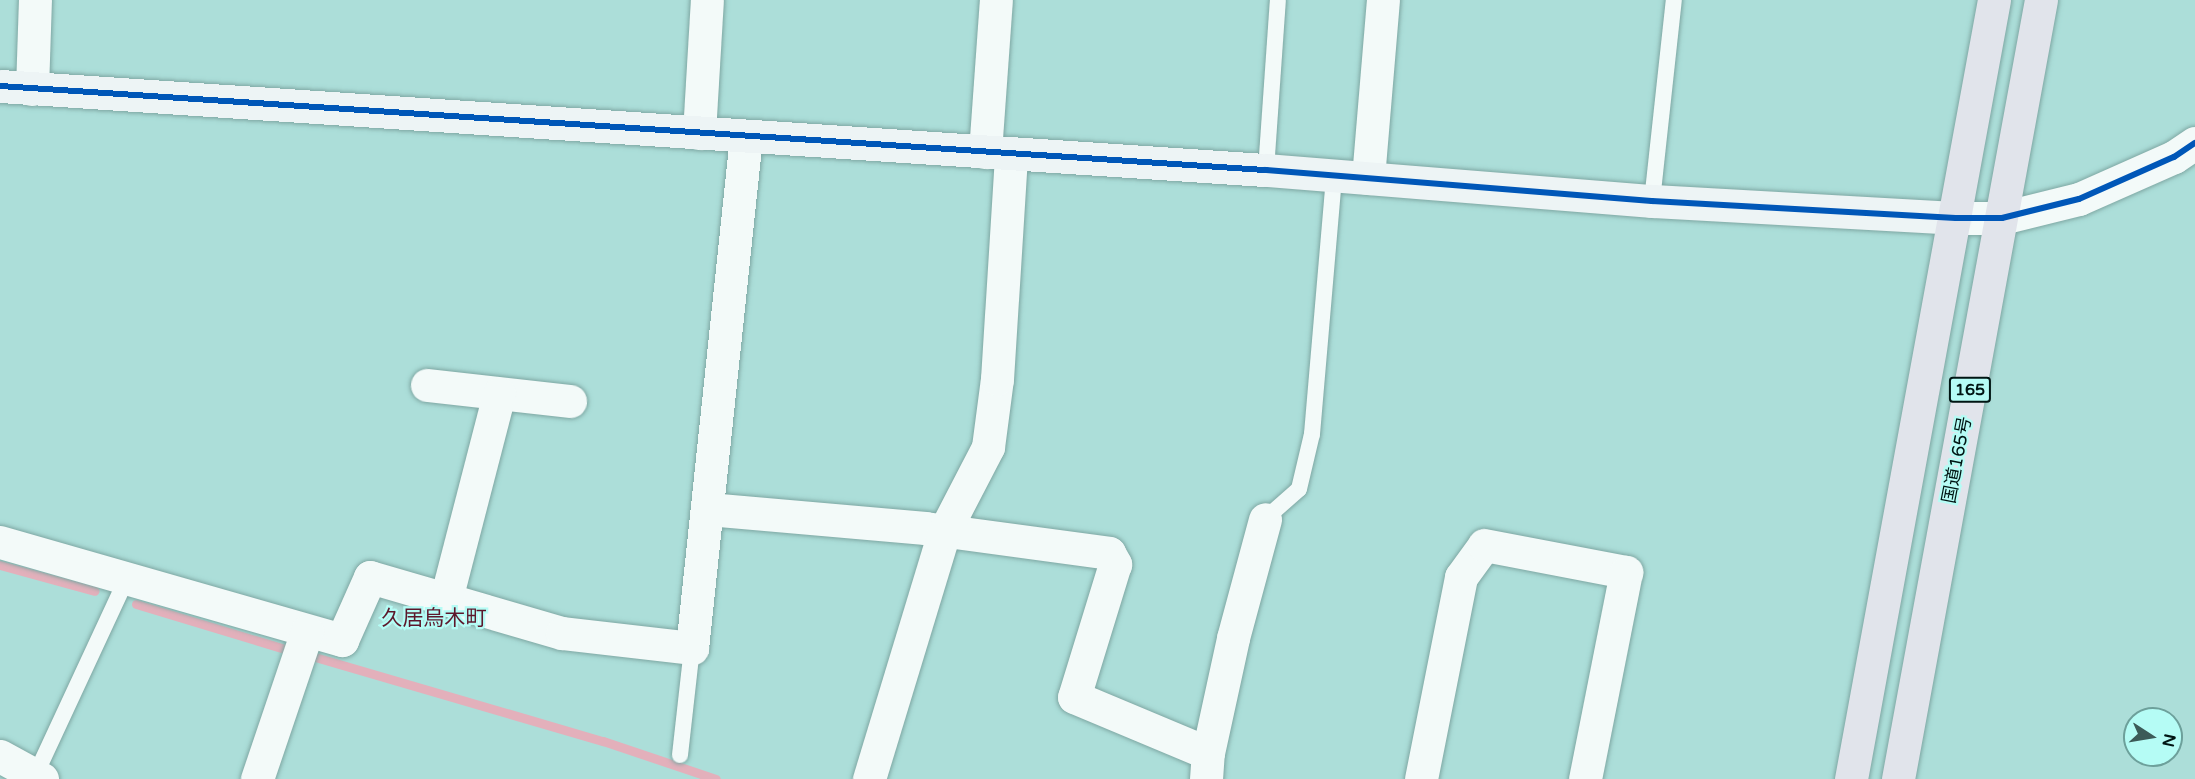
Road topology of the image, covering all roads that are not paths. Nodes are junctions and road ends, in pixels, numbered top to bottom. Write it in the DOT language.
graph roads {
  1 [pos="35,0"];
  2 [pos="707,0"];
  3 [pos="996,0"];
  4 [pos="1278,0"];
  5 [pos="1383,0"];
  6 [pos="1674,0"];
  7 [pos="1994,0"];
  8 [pos="2041,0"];
  9 [pos="16,87"];
  10 [pos="699,132"];
  11 [pos="746,137"];
  12 [pos="2195,143"];
  13 [pos="998,153"];
  14 [pos="1266,170"];
  15 [pos="1334,176"];
  16 [pos="1368,178"];
  17 [pos="1652,201"];
  18 [pos="1956,218"];
  19 [pos="2002,218"];
  20 [pos="427,385"];
  21 [pos="500,394"];
  22 [pos="570,401"];
  23 [pos="708,509"];
  24 [pos="1265,519"];
  25 [pos="944,532"];
  26 [pos="0,542"];
  27 [pos="127,578"];
  28 [pos="446,599"];
  29 [pos="307,631"];
  30 [pos="692,648"];
  31 [pos="680,755"];
  32 [pos="0,756"];
  33 [pos="1207,766"];
  34 [pos="38,777"];
  35 [pos="257,779"];
  36 [pos="869,779"];
  37 [pos="1421,779"];
  38 [pos="1585,779"];
  39 [pos="1851,779"];
  40 [pos="1898,779"];
  1 -- 9 [label="street"];
  2 -- 10 [label="street"];
  3 -- 13 [label="street"];
  4 -- 14 [label="lane"];
  5 -- 16 [label="street"];
  6 -- 17 [label="lane"];
  7 -- 18 [label="highway, 165"];
  8 -- 19 [label="highway, 国道165号 / 165"];
  9 -- 10 [label="street"];
  10 -- 11 [label="street"];
  11 -- 13 [label="street"];
  11 -- 23 [label="street"];
  12 -- 19 [label="street"];
  13 -- 14 [label="street"];
  13 -- 25 [label="street"];
  14 -- 15 [label="street"];
  15 -- 16 [label="street"];
  15 -- 24 [label="lane"];
  16 -- 17 [label="street"];
  17 -- 18 [label="street"];
  18 -- 19 [label="street"];
  18 -- 39 [label="highway, 165"];
  19 -- 40 [label="highway, 国道165号 / 165"];
  20 -- 21 [label="street"];
  21 -- 22 [label="street"];
  21 -- 28 [label="street"];
  23 -- 25 [label="street"];
  23 -- 30 [label="street"];
  24 -- 33 [label="street"];
  25 -- 33 [label="street"];
  25 -- 36 [label="street"];
  26 -- 27 [label="street"];
  27 -- 29 [label="street"];
  27 -- 34 [label="lane"];
  28 -- 29 [label="street"];
  28 -- 30 [label="street"];
  29 -- 35 [label="street"];
  30 -- 31 [label="lane"];
  32 -- 34 [label="street"];
  37 -- 38 [label="street"];
}
